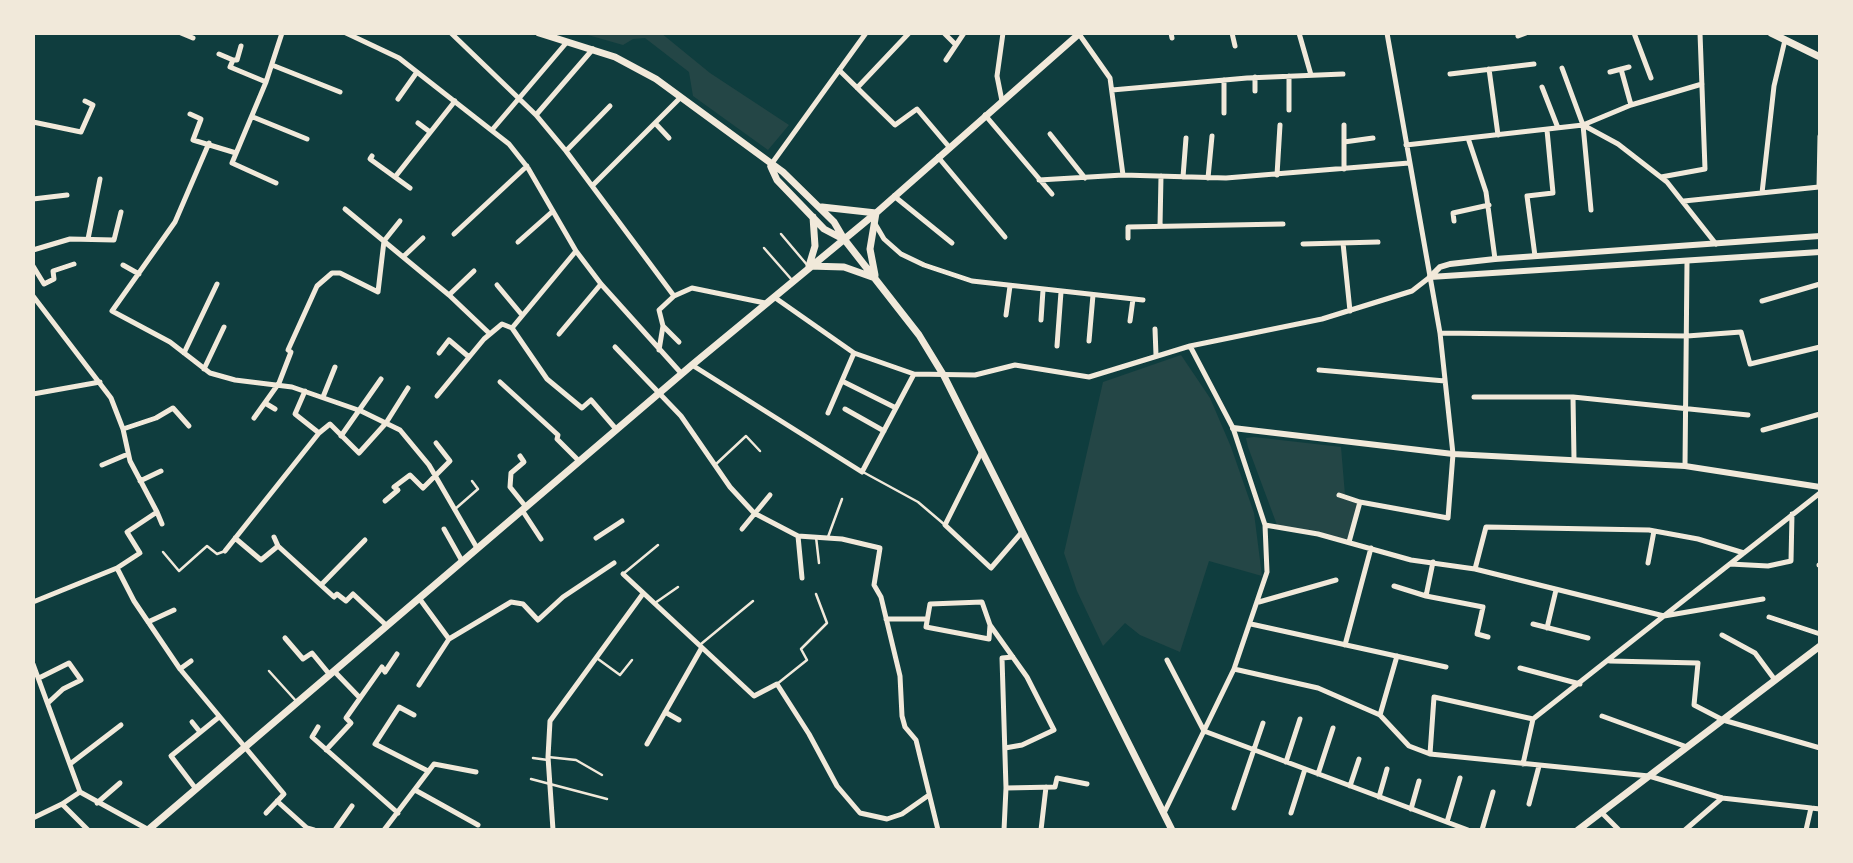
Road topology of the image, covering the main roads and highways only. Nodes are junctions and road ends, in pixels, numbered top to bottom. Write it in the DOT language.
graph roads {
  1 [pos="539,33"];
  2 [pos="1771,33"];
  3 [pos="1079,34"];
  4 [pos="1820,57"];
  5 [pos="770,166"];
  6 [pos="819,206"];
  7 [pos="876,213"];
  8 [pos="814,217"];
  9 [pos="844,239"];
  10 [pos="808,266"];
  11 [pos="876,279"];
  12 [pos="1820,646"];
  13 [pos="1171,829"];
  14 [pos="149,830"];
  15 [pos="1578,830"];
  1 -- 5 [label="main road"];
  2 -- 4 [label="main road"];
  3 -- 7 [label="main road"];
  5 -- 6 [label="main road"];
  5 -- 8 [label="main road"];
  6 -- 7 [label="main road"];
  6 -- 9 [label="main road"];
  7 -- 9 [label="main road"];
  7 -- 11 [label="main road"];
  8 -- 9 [label="main road"];
  8 -- 10 [label="main road"];
  9 -- 10 [label="main road"];
  9 -- 11 [label="main road"];
  10 -- 11 [label="main road"];
  10 -- 14 [label="main road"];
  11 -- 13 [label="main road"];
  12 -- 15 [label="main road"];
}
